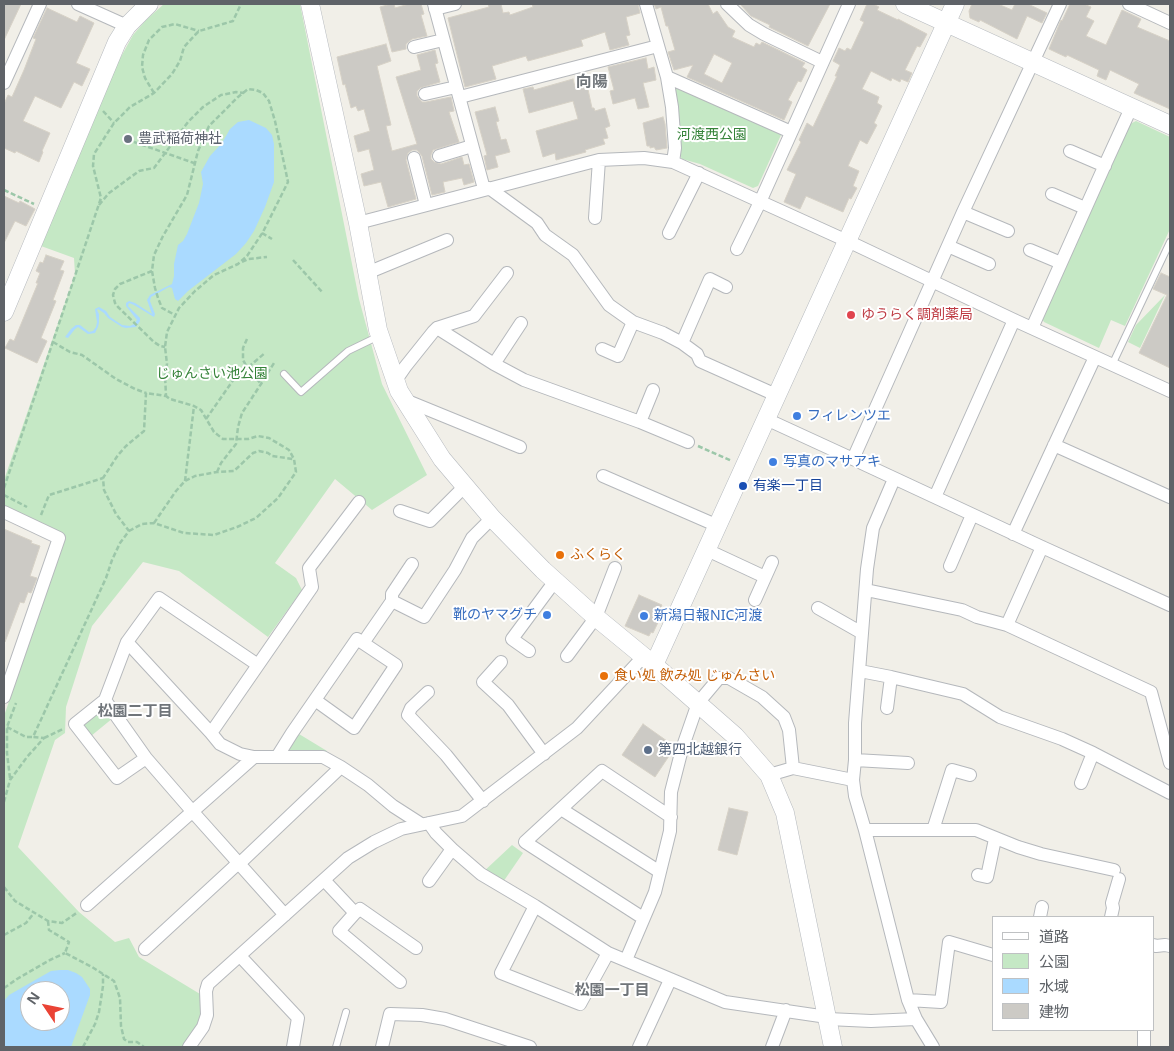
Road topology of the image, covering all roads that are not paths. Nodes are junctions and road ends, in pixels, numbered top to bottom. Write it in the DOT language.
graph roads {
  1 [pos="40,4"];
  2 [pos="78,4"];
  3 [pos="149,4"];
  4 [pos="310,4"];
  5 [pos="455,4"];
  6 [pos="646,4"];
  7 [pos="728,4"];
  8 [pos="848,4"];
  9 [pos="905,4"];
  10 [pos="955,4"];
  11 [pos="1060,4"];
  12 [pos="1129,4"];
  13 [pos="434,6"];
  14 [pos="1156,9"];
  15 [pos="946,23"];
  16 [pos="1170,23"];
  17 [pos="127,26"];
  18 [pos="443,40"];
  19 [pos="658,46"];
  20 [pos="414,47"];
  21 [pos="822,62"];
  22 [pos="1032,62"];
  23 [pos="8,64"];
  24 [pos="667,77"];
  25 [pos="4,83"];
  26 [pos="458,92"];
  27 [pos="425,94"];
  28 [pos="1131,108"];
  29 [pos="1170,126"];
  30 [pos="791,132"];
  31 [pos="472,146"];
  32 [pos="1070,151"];
  33 [pos="439,156"];
  34 [pos="414,158"];
  35 [pos="599,160"];
  36 [pos="673,162"];
  37 [pos="1105,166"];
  38 [pos="699,173"];
  39 [pos="486,189"];
  40 [pos="1052,194"];
  41 [pos="760,202"];
  42 [pos="426,205"];
  43 [pos="1085,208"];
  44 [pos="963,212"];
  45 [pos="596,218"];
  46 [pos="358,223"];
  47 [pos="1008,231"];
  48 [pos="669,234"];
  49 [pos="447,240"];
  50 [pos="847,241"];
  51 [pos="1170,242"];
  52 [pos="948,246"];
  53 [pos="737,249"];
  54 [pos="1030,250"];
  55 [pos="1061,263"];
  56 [pos="989,264"];
  57 [pos="367,272"];
  58 [pos="507,274"];
  59 [pos="932,281"];
  60 [pos="726,287"];
  61 [pos="4,312"];
  62 [pos="1014,320"];
  63 [pos="633,322"];
  64 [pos="521,324"];
  65 [pos="437,328"];
  66 [pos="1032,328"];
  67 [pos="380,335"];
  68 [pos="682,343"];
  69 [pos="602,349"];
  70 [pos="1095,357"];
  71 [pos="494,364"];
  72 [pos="1112,365"];
  73 [pos="284,374"];
  74 [pos="396,380"];
  75 [pos="653,390"];
  76 [pos="1170,391"];
  77 [pos="776,395"];
  78 [pos="405,400"];
  79 [pos="766,419"];
  80 [pos="640,422"];
  81 [pos="688,442"];
  82 [pos="1054,445"];
  83 [pos="520,447"];
  84 [pos="853,459"];
  85 [pos="603,476"];
  86 [pos="894,479"];
  87 [pos="464,486"];
  88 [pos="935,497"];
  89 [pos="1170,497"];
  90 [pos="359,502"];
  91 [pos="400,510"];
  92 [pos="4,512"];
  93 [pos="972,515"];
  94 [pos="492,518"];
  95 [pos="718,526"];
  96 [pos="1013,534"];
  97 [pos="1042,548"];
  98 [pos="706,550"];
  99 [pos="772,562"];
  100 [pos="412,564"];
  101 [pos="950,566"];
  102 [pos="615,568"];
  103 [pos="765,578"];
  104 [pos="555,581"];
  105 [pos="866,590"];
  106 [pos="755,600"];
  107 [pos="392,601"];
  108 [pos="1170,605"];
  109 [pos="818,608"];
  110 [pos="596,617"];
  111 [pos="1007,625"];
  112 [pos="862,633"];
  113 [pos="127,642"];
  114 [pos="363,643"];
  115 [pos="529,651"];
  116 [pos="567,656"];
  117 [pos="648,661"];
  118 [pos="501,662"];
  119 [pos="258,665"];
  120 [pos="860,671"];
  121 [pos="891,677"];
  122 [pos="428,692"];
  123 [pos="4,697"];
  124 [pos="105,700"];
  125 [pos="315,700"];
  126 [pos="698,703"];
  127 [pos="887,708"];
  128 [pos="211,733"];
  129 [pos="1093,753"];
  130 [pos="544,754"];
  131 [pos="254,757"];
  132 [pos="278,757"];
  133 [pos="146,758"];
  134 [pos="855,760"];
  135 [pos="908,763"];
  136 [pos="1170,763"];
  137 [pos="341,767"];
  138 [pos="793,768"];
  139 [pos="769,775"];
  140 [pos="970,775"];
  141 [pos="853,780"];
  142 [pos="1081,783"];
  143 [pos="1170,793"];
  144 [pos="483,801"];
  145 [pos="561,809"];
  146 [pos="192,812"];
  147 [pos="670,817"];
  148 [pos="425,823"];
  149 [pos="865,830"];
  150 [pos="933,830"];
  151 [pos="995,838"];
  152 [pos="452,849"];
  153 [pos="239,864"];
  154 [pos="660,872"];
  155 [pos="978,875"];
  156 [pos="324,880"];
  157 [pos="429,881"];
  158 [pos="88,905"];
  159 [pos="535,906"];
  160 [pos="355,913"];
  161 [pos="285,915"];
  162 [pos="1111,916"];
  163 [pos="644,918"];
  164 [pos="1154,946"];
  165 [pos="1170,946"];
  166 [pos="416,948"];
  167 [pos="145,949"];
  168 [pos="608,953"];
  169 [pos="992,954"];
  170 [pos="240,956"];
  171 [pos="626,960"];
  172 [pos="670,980"];
  173 [pos="400,982"];
  174 [pos="908,1000"];
  175 [pos="786,1010"];
  176 [pos="346,1012"];
  177 [pos="828,1018"];
  178 [pos="916,1019"];
  179 [pos="1144,1031"];
  180 [pos="189,1047"];
  181 [pos="293,1047"];
  182 [pos="336,1047"];
  183 [pos="382,1047"];
  184 [pos="530,1047"];
  185 [pos="639,1047"];
  186 [pos="772,1047"];
  187 [pos="834,1047"];
  188 [pos="933,1047"];
  189 [pos="1144,1047"];
  1 -- 23 [label="street"];
  2 -- 17 [label="street"];
  3 -- 17 [label="street"];
  4 -- 46 [label="street"];
  5 -- 13 [label="street"];
  6 -- 19 [label="street"];
  7 -- 21 [label="street"];
  8 -- 21 [label="street"];
  9 -- 15 [label="street"];
  10 -- 15 [label="street"];
  11 -- 22 [label="street"];
  12 -- 14 [label="street"];
  13 -- 18 [label="street"];
  14 -- 16 [label="street"];
  15 -- 22 [label="street"];
  15 -- 50 [label="street"];
  17 -- 61 [label="street"];
  18 -- 20 [label="street"];
  18 -- 26 [label="street"];
  19 -- 24 [label="street"];
  19 -- 26 [label="street"];
  21 -- 30 [label="street"];
  22 -- 28 [label="street"];
  22 -- 44 [label="street"];
  23 -- 25 [label="street"];
  24 -- 30 [label="street"];
  24 -- 36 [label="street"];
  26 -- 27 [label="street"];
  26 -- 31 [label="street"];
  28 -- 29 [label="street"];
  28 -- 37 [label="street"];
  30 -- 41 [label="street"];
  31 -- 33 [label="street"];
  31 -- 39 [label="street"];
  32 -- 37 [label="street"];
  34 -- 42 [label="street"];
  35 -- 36 [label="street"];
  35 -- 39 [label="street"];
  35 -- 45 [label="street"];
  36 -- 38 [label="street"];
  37 -- 43 [label="street"];
  38 -- 41 [label="street"];
  38 -- 48 [label="street"];
  39 -- 42 [label="street"];
  39 -- 63 [label="street"];
  40 -- 43 [label="street"];
  41 -- 50 [label="street"];
  41 -- 53 [label="street"];
  42 -- 46 [label="street"];
  43 -- 55 [label="street"];
  44 -- 47 [label="street"];
  44 -- 52 [label="street"];
  46 -- 57 [label="street"];
  49 -- 57 [label="street"];
  50 -- 59 [label="street"];
  50 -- 77 [label="street"];
  51 -- 72 [label="lane"];
  52 -- 56 [label="street"];
  52 -- 59 [label="street"];
  54 -- 55 [label="street"];
  55 -- 66 [label="street"];
  57 -- 67 [label="street"];
  58 -- 65 [label="street"];
  59 -- 62 [label="street"];
  59 -- 84 [label="street"];
  60 -- 68 [label="street"];
  62 -- 66 [label="street"];
  62 -- 88 [label="street"];
  63 -- 68 [label="street"];
  63 -- 69 [label="street"];
  64 -- 71 [label="street"];
  65 -- 71 [label="street"];
  65 -- 74 [label="street"];
  66 -- 70 [label="street"];
  67 -- 73 [label="lane"];
  67 -- 74 [label="street"];
  68 -- 77 [label="street"];
  70 -- 72 [label="street"];
  70 -- 82 [label="street"];
  71 -- 80 [label="street"];
  72 -- 76 [label="street"];
  74 -- 78 [label="street"];
  75 -- 80 [label="street"];
  77 -- 79 [label="street"];
  78 -- 83 [label="street"];
  78 -- 87 [label="street"];
  79 -- 84 [label="street"];
  79 -- 95 [label="street"];
  80 -- 81 [label="street"];
  82 -- 89 [label="street"];
  82 -- 96 [label="street"];
  84 -- 86 [label="street"];
  85 -- 95 [label="street"];
  86 -- 88 [label="street"];
  86 -- 105 [label="street"];
  87 -- 91 [label="street"];
  87 -- 94 [label="street"];
  88 -- 93 [label="street"];
  90 -- 119 [label="street"];
  92 -- 123 [label="street"];
  93 -- 96 [label="street"];
  93 -- 101 [label="street"];
  94 -- 104 [label="street"];
  94 -- 107 [label="street"];
  95 -- 98 [label="street"];
  96 -- 97 [label="street"];
  97 -- 108 [label="street"];
  97 -- 111 [label="street"];
  98 -- 103 [label="street"];
  98 -- 117 [label="street"];
  99 -- 103 [label="street"];
  100 -- 107 [label="street"];
  102 -- 110 [label="street"];
  103 -- 106 [label="street"];
  104 -- 110 [label="street"];
  104 -- 115 [label="street"];
  105 -- 111 [label="street"];
  105 -- 112 [label="street"];
  107 -- 114 [label="street"];
  109 -- 112 [label="street"];
  110 -- 116 [label="street"];
  110 -- 117 [label="street"];
  111 -- 136 [label="street"];
  112 -- 120 [label="street"];
  113 -- 119 [label="street"];
  113 -- 124 [label="street"];
  113 -- 128 [label="street"];
  114 -- 125 [label="street"];
  114 -- 125 [label="street"];
  117 -- 126 [label="street"];
  117 -- 130 [label="street"];
  118 -- 130 [label="street"];
  119 -- 128 [label="street"];
  120 -- 121 [label="street"];
  120 -- 134 [label="street"];
  121 -- 127 [label="street"];
  121 -- 129 [label="street"];
  122 -- 144 [label="street"];
  124 -- 133 [label="street"];
  124 -- 133 [label="street"];
  125 -- 132 [label="street"];
  126 -- 138 [label="street"];
  126 -- 139 [label="street"];
  126 -- 147 [label="street"];
  128 -- 131 [label="street"];
  129 -- 142 [label="street"];
  129 -- 143 [label="street"];
  130 -- 144 [label="street"];
  131 -- 132 [label="street"];
  131 -- 146 [label="street"];
  132 -- 137 [label="street"];
  133 -- 146 [label="street"];
  134 -- 135 [label="street"];
  134 -- 141 [label="street"];
  137 -- 148 [label="street"];
  137 -- 153 [label="street"];
  138 -- 139 [label="street"];
  138 -- 141 [label="street"];
  139 -- 177 [label="street"];
  140 -- 150 [label="street"];
  141 -- 149 [label="street"];
  144 -- 148 [label="street"];
  145 -- 147 [label="street"];
  145 -- 154 [label="street"];
  145 -- 163 [label="street"];
  146 -- 153 [label="street"];
  146 -- 158 [label="street"];
  147 -- 154 [label="street"];
  148 -- 152 [label="street"];
  148 -- 156 [label="street"];
  149 -- 150 [label="street"];
  149 -- 174 [label="street"];
  150 -- 151 [label="street"];
  151 -- 155 [label="street"];
  151 -- 162 [label="street"];
  152 -- 157 [label="street"];
  152 -- 159 [label="street"];
  153 -- 161 [label="street"];
  153 -- 167 [label="street"];
  154 -- 163 [label="street"];
  156 -- 160 [label="street"];
  156 -- 161 [label="street"];
  159 -- 168 [label="street"];
  159 -- 168 [label="street"];
  160 -- 166 [label="street"];
  160 -- 173 [label="street"];
  161 -- 170 [label="street"];
  163 -- 171 [label="street"];
  164 -- 165 [label="street"];
  168 -- 171 [label="street"];
  169 -- 174 [label="street"];
  170 -- 180 [label="street"];
  170 -- 181 [label="street"];
  171 -- 172 [label="street"];
  172 -- 175 [label="street"];
  172 -- 185 [label="street"];
  174 -- 178 [label="street"];
  175 -- 177 [label="street"];
  175 -- 186 [label="street"];
  176 -- 182 [label="lane"];
  177 -- 178 [label="street"];
  177 -- 187 [label="street"];
  178 -- 188 [label="street"];
  179 -- 189 [label="street"];
  183 -- 184 [label="street"];
}
